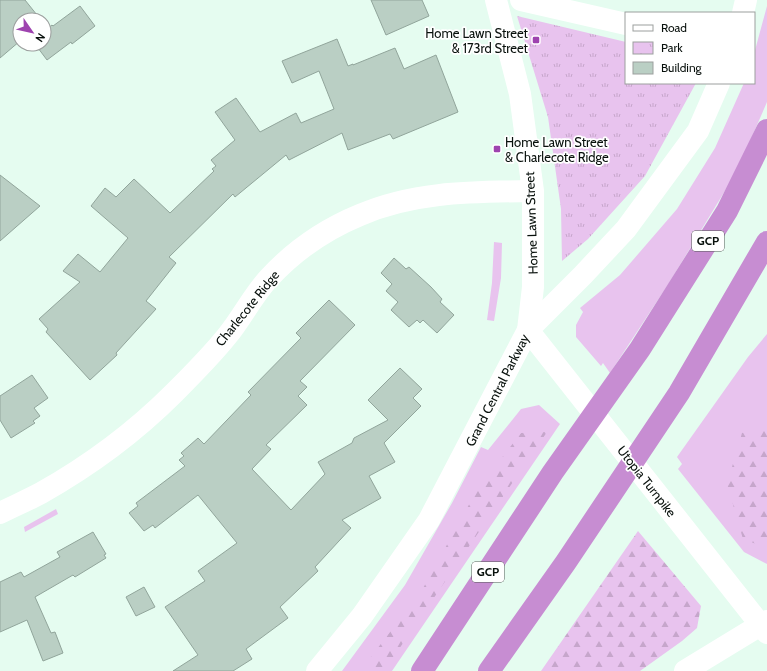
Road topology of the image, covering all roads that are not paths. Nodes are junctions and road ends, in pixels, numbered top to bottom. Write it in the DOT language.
graph roads {
  1 [pos="496,0"];
  2 [pos="521,0"];
  3 [pos="746,0"];
  4 [pos="743,12"];
  5 [pos="625,24"];
  6 [pos="719,84"];
  7 [pos="767,130"];
  8 [pos="533,191"];
  9 [pos="767,242"];
  10 [pos="528,330"];
  11 [pos="0,513"];
  12 [pos="765,626"];
  13 [pos="317,671"];
  14 [pos="422,671"];
  15 [pos="489,671"];
  16 [pos="685,671"];
  1 -- 8 [label="main road, Home Lawn Street"];
  2 -- 5 [label="main road"];
  3 -- 4 [label="main road"];
  6 -- 10 [label="main road, Grand Central Parkway"];
  7 -- 14 [label="highway, GCP"];
  8 -- 10 [label="main road, Home Lawn Street"];
  8 -- 11 [label="main road, Charlecote Ridge"];
  9 -- 15 [label="highway"];
  10 -- 12 [label="main road, Utopia Turnpike"];
  10 -- 13 [label="main road, Grand Central Parkway"];
  12 -- 16 [label="main road"];
}
